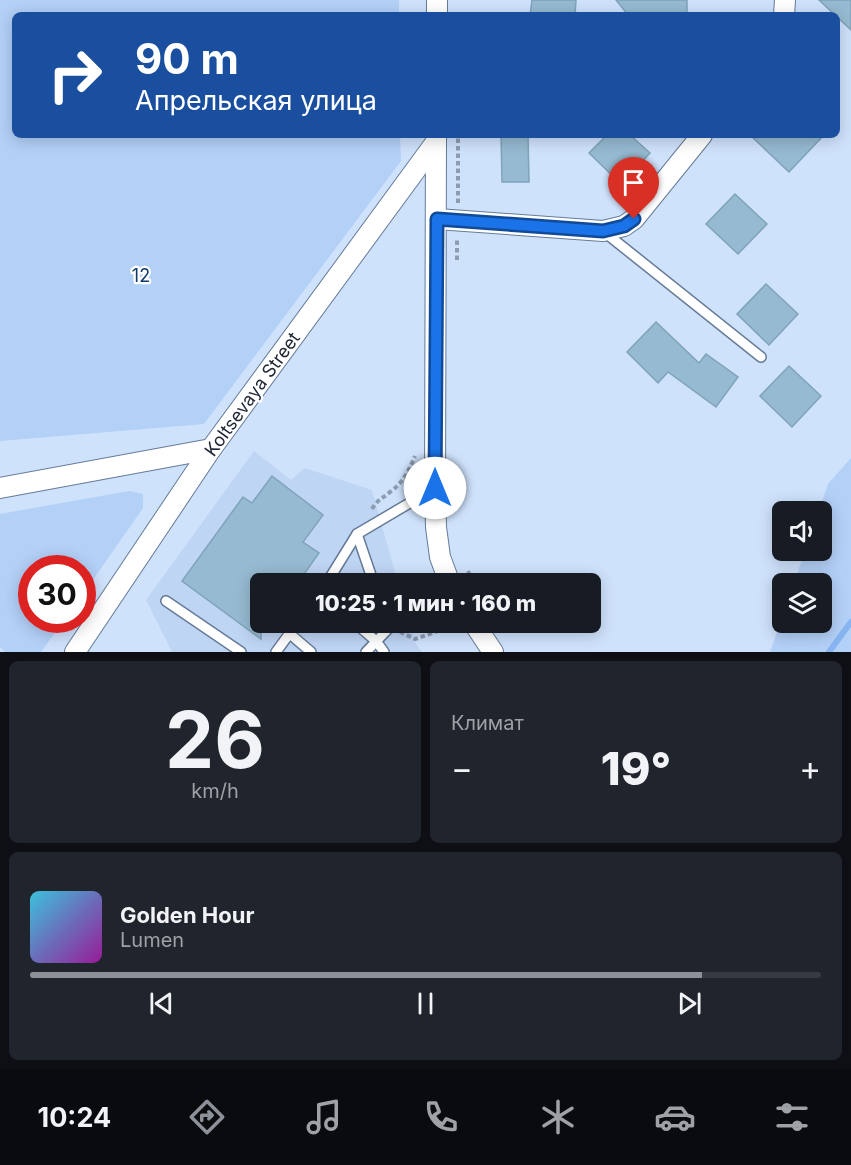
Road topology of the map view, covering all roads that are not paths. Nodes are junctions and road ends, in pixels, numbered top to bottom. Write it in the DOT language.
graph roads {
  1 [pos="700,138"];
  2 [pos="436,139"];
  3 [pos="437,219"];
  4 [pos="603,231"];
  5 [pos="761,357"];
  6 [pos="211,449"];
  7 [pos="0,488"];
  8 [pos="435,488"];
  9 [pos="357,534"];
  10 [pos="333,573"];
  11 [pos="370,573"];
  12 [pos="446,573"];
  13 [pos="166,601"];
  14 [pos="367,633"];
  15 [pos="382,633"];
  16 [pos="480,633"];
  17 [pos="290,634"];
  18 [pos="376,641"];
  19 [pos="75,652"];
  20 [pos="241,652"];
  21 [pos="276,652"];
  22 [pos="311,652"];
  23 [pos="366,652"];
  24 [pos="384,652"];
  25 [pos="493,652"];
  1 -- 4 [label="street"];
  2 -- 3 [label="street"];
  2 -- 6 [label="street, Koltsevaya Street"];
  3 -- 4 [label="street"];
  3 -- 8 [label="street"];
  4 -- 5 [label="lane"];
  6 -- 7 [label="street"];
  6 -- 19 [label="street, Koltsevaya Street"];
  8 -- 9 [label="lane"];
  8 -- 12 [label="street"];
  9 -- 10 [label="lane"];
  9 -- 11 [label="lane"];
  13 -- 20 [label="lane"];
  14 -- 18 [label="lane"];
  15 -- 18 [label="lane"];
  16 -- 25 [label="street"];
  17 -- 21 [label="lane"];
  17 -- 22 [label="lane"];
  18 -- 23 [label="lane"];
  18 -- 24 [label="lane"];
}
